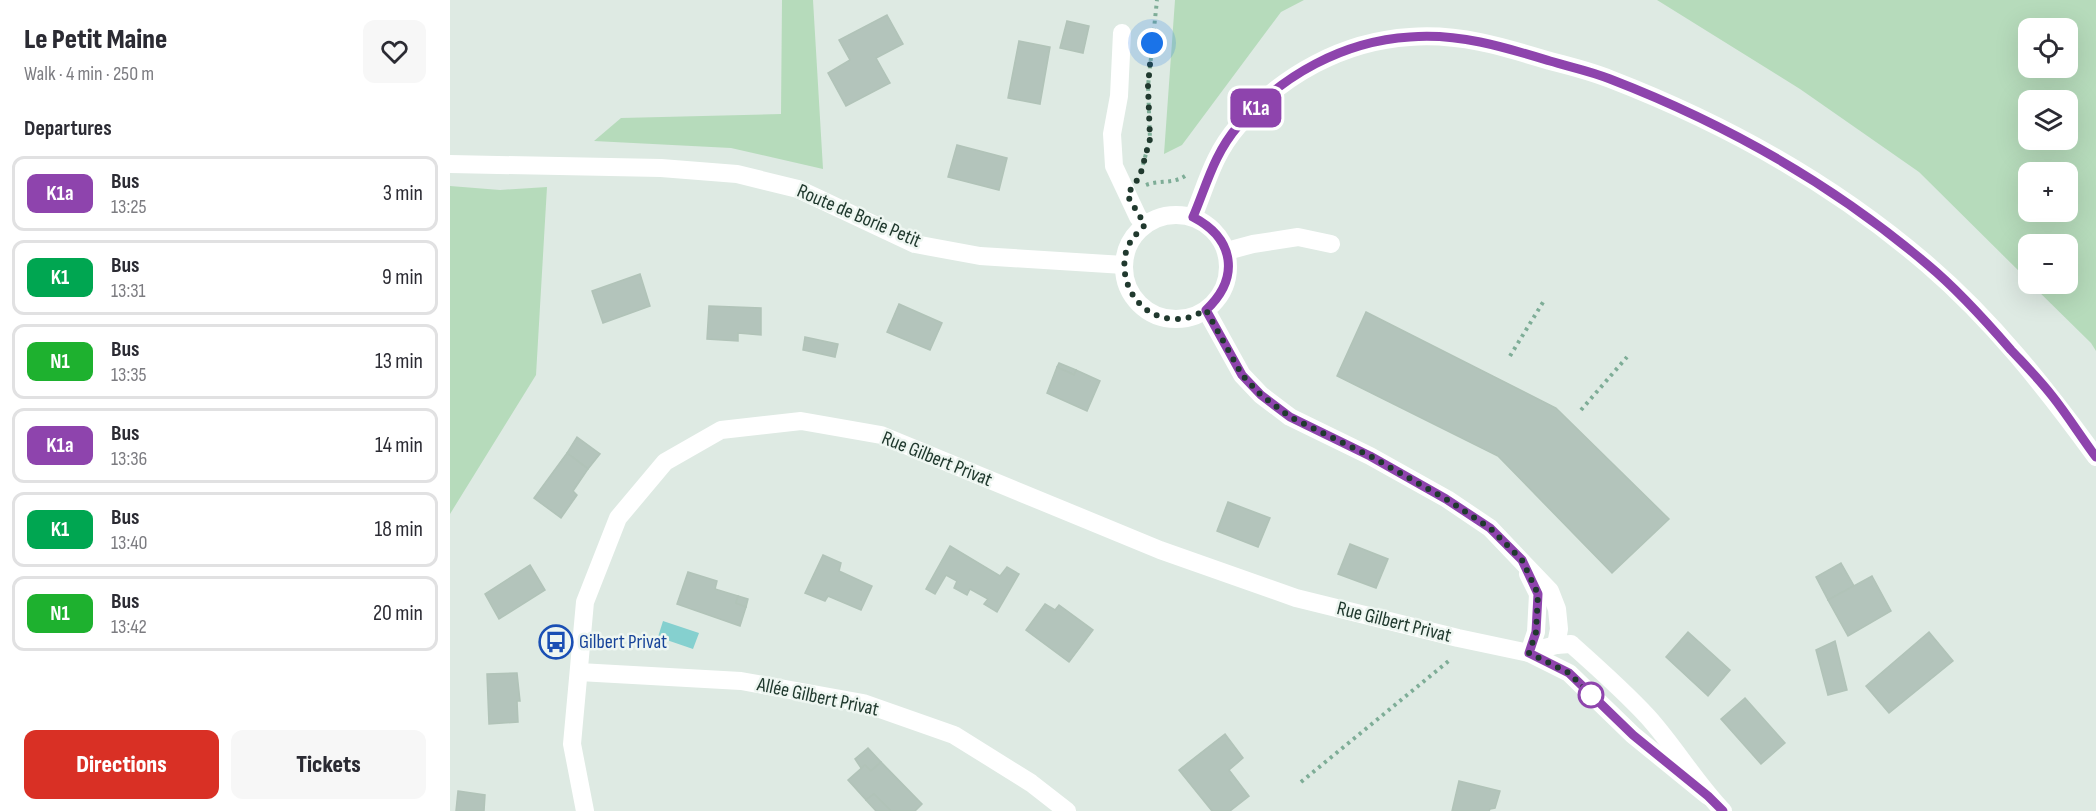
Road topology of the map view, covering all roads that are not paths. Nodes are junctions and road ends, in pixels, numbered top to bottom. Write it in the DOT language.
graph roads {
  1 [pos="1122,33"];
  2 [pos="450,164"];
  3 [pos="1193,217"];
  4 [pos="1145,225"];
  5 [pos="1331,244"];
  6 [pos="1227,251"];
  7 [pos="1124,265"];
  8 [pos="1206,310"];
  9 [pos="2096,457"];
  10 [pos="1522,560"];
  11 [pos="1556,645"];
  12 [pos="1529,653"];
  13 [pos="579,672"];
  14 [pos="1708,796"];
  15 [pos="585,811"];
  16 [pos="1067,811"];
  17 [pos="1723,811"];
  1 -- 4 [label="street"];
  2 -- 7 [label="street, Route de Borie Petit"];
  3 -- 4 [label="street"];
  3 -- 6 [label="street"];
  3 -- 9 [label="street"];
  4 -- 7 [label="street"];
  5 -- 6 [label="street"];
  6 -- 8 [label="street"];
  7 -- 8 [label="street"];
  8 -- 10 [label="street"];
  10 -- 11 [label="street"];
  10 -- 12 [label="street"];
  11 -- 12 [label="street"];
  11 -- 14 [label="street"];
  12 -- 13 [label="street, Rue Gilbert Privat"];
  12 -- 14 [label="street"];
  13 -- 15 [label="street, Rue Gilbert Privat"];
  13 -- 16 [label="street, Allée Gilbert Privat"];
  14 -- 17 [label="street"];
}
